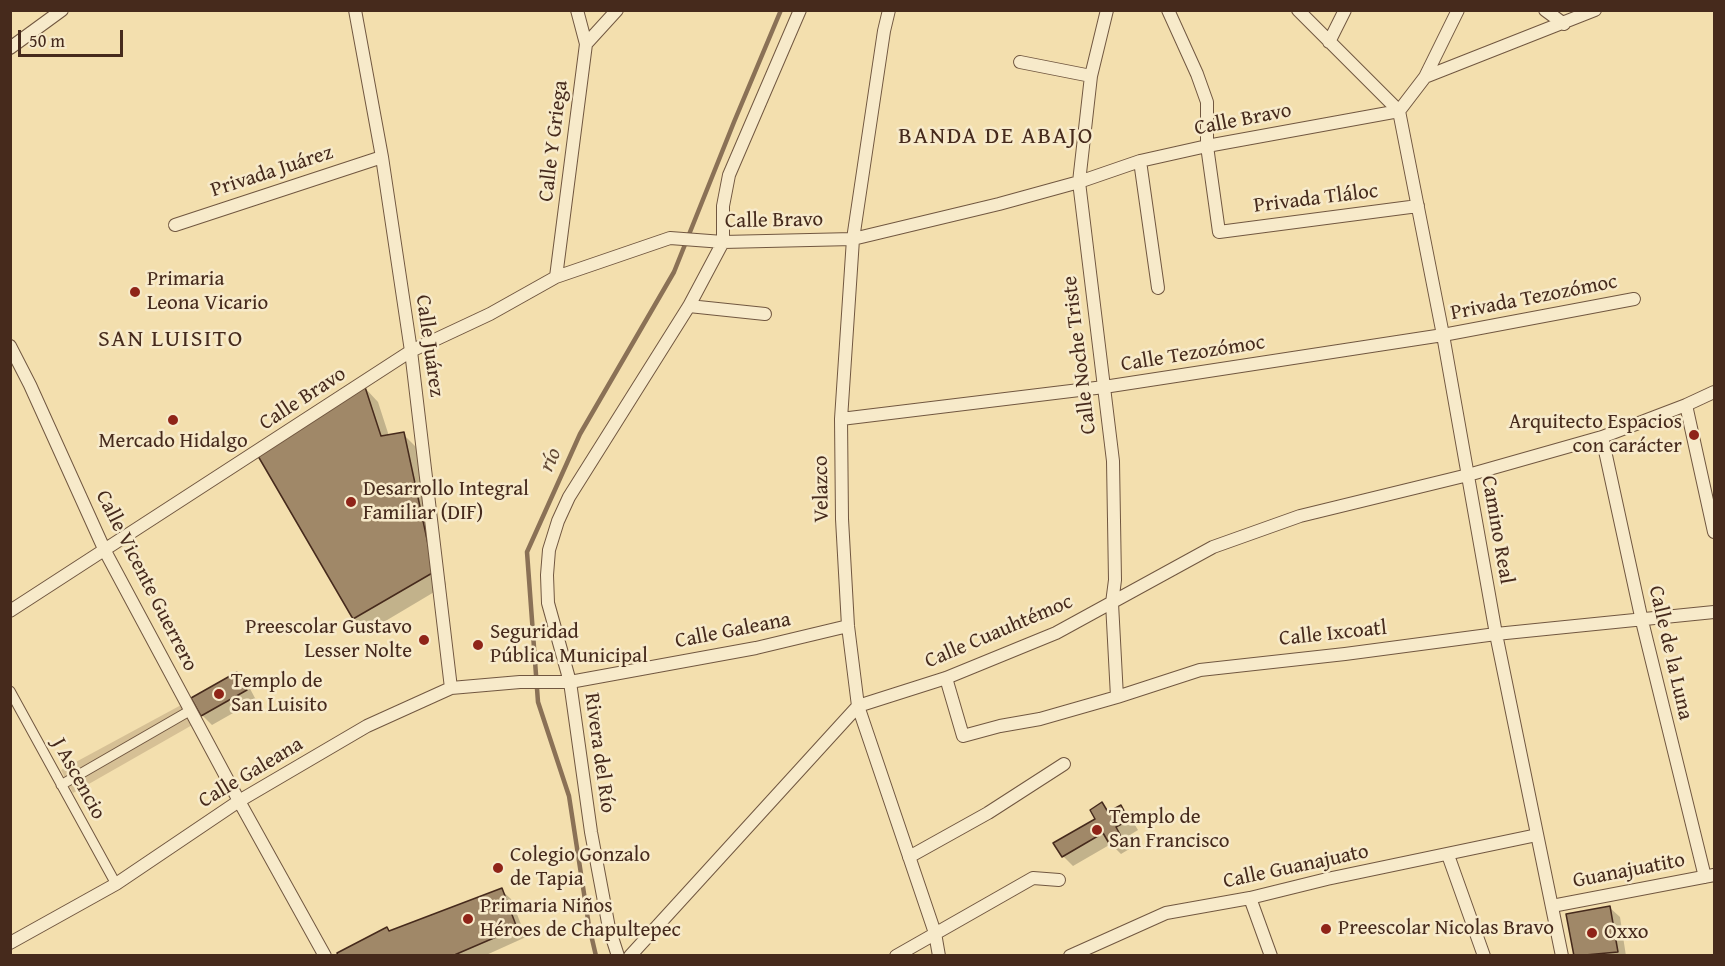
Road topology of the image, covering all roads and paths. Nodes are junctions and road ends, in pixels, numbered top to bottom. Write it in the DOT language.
graph roads {
  1 [pos="62,10"];
  2 [pos="355,10"];
  3 [pos="577,10"];
  4 [pos="617,10"];
  5 [pos="800,10"];
  6 [pos="890,10"];
  7 [pos="1107,10"];
  8 [pos="1168,10"];
  9 [pos="1298,10"];
  10 [pos="1345,10"];
  11 [pos="1458,10"];
  12 [pos="1545,10"];
  13 [pos="1594,10"];
  14 [pos="1564,24"];
  15 [pos="1329,42"];
  16 [pos="586,44"];
  17 [pos="10,48"];
  18 [pos="1020,62"];
  19 [pos="1091,76"];
  20 [pos="1425,77"];
  21 [pos="1399,111"];
  22 [pos="1208,146"];
  23 [pos="382,157"];
  24 [pos="1140,161"];
  25 [pos="1079,182"];
  26 [pos="1418,206"];
  27 [pos="175,225"];
  28 [pos="853,239"];
  29 [pos="720,242"];
  30 [pos="556,277"];
  31 [pos="1158,288"];
  32 [pos="1634,299"];
  33 [pos="688,306"];
  34 [pos="765,314"];
  35 [pos="1443,335"];
  36 [pos="10,346"];
  37 [pos="411,351"];
  38 [pos="1104,387"];
  39 [pos="1714,392"];
  40 [pos="1686,405"];
  41 [pos="841,419"];
  42 [pos="1602,436"];
  43 [pos="1468,475"];
  44 [pos="1714,532"];
  45 [pos="105,551"];
  46 [pos="1112,603"];
  47 [pos="10,611"];
  48 [pos="1714,612"];
  49 [pos="1642,621"];
  50 [pos="848,626"];
  51 [pos="1496,634"];
  52 [pos="945,678"];
  53 [pos="564,683"];
  54 [pos="451,688"];
  55 [pos="10,691"];
  56 [pos="1118,697"];
  57 [pos="858,706"];
  58 [pos="191,710"];
  59 [pos="1064,764"];
  60 [pos="61,785"];
  61 [pos="239,801"];
  62 [pos="1537,835"];
  63 [pos="1448,855"];
  64 [pos="909,857"];
  65 [pos="1710,876"];
  66 [pos="1059,880"];
  67 [pos="116,884"];
  68 [pos="1250,898"];
  69 [pos="1552,906"];
  70 [pos="935,933"];
  71 [pos="10,943"];
  72 [pos="325,956"];
  73 [pos="618,956"];
  74 [pos="630,956"];
  75 [pos="896,956"];
  76 [pos="939,956"];
  77 [pos="1070,956"];
  78 [pos="1270,956"];
  79 [pos="1485,956"];
  80 [pos="1562,956"];
  1 -- 17 [label="street"];
  2 -- 23 [label="street, Calle Juárez"];
  3 -- 16 [label="street, Calle Y Griega"];
  4 -- 16 [label="street"];
  5 -- 29 [label="street"];
  6 -- 28 [label="street, Velazco"];
  7 -- 19 [label="street, Calle Noche Triste"];
  8 -- 22 [label="street"];
  9 -- 15 [label="street"];
  10 -- 15 [label="street"];
  11 -- 20 [label="street"];
  12 -- 14 [label="street"];
  13 -- 14 [label="street"];
  14 -- 20 [label="street"];
  15 -- 21 [label="street"];
  16 -- 30 [label="street, Calle Y Griega"];
  18 -- 19 [label="street"];
  19 -- 25 [label="street, Calle Noche Triste"];
  20 -- 21 [label="street"];
  21 -- 22 [label="street, Calle Bravo"];
  21 -- 26 [label="street, Camino Real"];
  22 -- 24 [label="street, Calle Bravo"];
  22 -- 26 [label="street, Privada Tláloc"];
  23 -- 27 [label="street, Privada Juárez"];
  23 -- 37 [label="street, Calle Juárez"];
  24 -- 25 [label="street, Calle Bravo"];
  24 -- 31 [label="street"];
  25 -- 28 [label="street, Calle Bravo"];
  25 -- 38 [label="street, Calle Noche Triste"];
  26 -- 35 [label="street, Camino Real"];
  28 -- 29 [label="street, Calle Bravo"];
  28 -- 41 [label="street, Velazco"];
  29 -- 30 [label="street, Calle Bravo"];
  29 -- 33 [label="street, Rivera del Río"];
  30 -- 37 [label="street, Calle Bravo"];
  32 -- 35 [label="street, Privada Tezozómoc"];
  33 -- 34 [label="street"];
  33 -- 53 [label="street, Rivera del Río"];
  35 -- 38 [label="street, Calle Tezozómoc"];
  35 -- 43 [label="street, Camino Real"];
  36 -- 45 [label="street, Calle Vicente Guerrero"];
  37 -- 45 [label="street, Calle Bravo"];
  37 -- 54 [label="street, Calle Juárez"];
  38 -- 41 [label="street, Calle Tezozómoc"];
  38 -- 46 [label="street, Calle Noche Triste"];
  39 -- 40 [label="street, Calle Cuauhtémoc"];
  40 -- 42 [label="street, Calle Cuauhtémoc"];
  40 -- 44 [label="street"];
  41 -- 50 [label="street, Velazco"];
  42 -- 43 [label="street, Calle Cuauhtémoc"];
  42 -- 49 [label="street, Calle de la Luna"];
  43 -- 46 [label="street, Calle Cuauhtémoc"];
  43 -- 51 [label="street, Camino Real"];
  45 -- 47 [label="street, Calle Bravo"];
  45 -- 58 [label="street, Calle Vicente Guerrero"];
  46 -- 52 [label="street, Calle Cuauhtémoc"];
  46 -- 56 [label="street, Calle Noche Triste"];
  48 -- 49 [label="street, Calle Ixcoatl"];
  49 -- 51 [label="street, Calle Ixcoatl"];
  49 -- 65 [label="street, Calle de la Luna"];
  50 -- 53 [label="street, Calle Galeana"];
  50 -- 57 [label="street, Velazco"];
  51 -- 56 [label="street, Calle Ixcoatl"];
  51 -- 62 [label="street, Camino Real"];
  52 -- 56 [label="street, Calle Ixcoatl"];
  52 -- 57 [label="street, Calle Cuauhtémoc"];
  53 -- 54 [label="street, Calle Galeana"];
  53 -- 73 [label="street, Rivera del Río"];
  54 -- 61 [label="street, Calle Galeana"];
  55 -- 60 [label="street, J Ascencio"];
  57 -- 64 [label="street, Velazco"];
  57 -- 74 [label="street, Calle Cuauhtémoc"];
  58 -- 60 [label="street"];
  58 -- 61 [label="street, Calle Vicente Guerrero"];
  59 -- 64 [label="street"];
  60 -- 67 [label="street, J Ascencio"];
  61 -- 67 [label="street, Calle Galeana"];
  61 -- 72 [label="street, Calle Vicente Guerrero"];
  62 -- 63 [label="street, Calle Guanajuato"];
  62 -- 69 [label="street, Camino Real"];
  63 -- 68 [label="street, Calle Guanajuato"];
  63 -- 79 [label="street"];
  64 -- 70 [label="street, Velazco"];
  65 -- 69 [label="street, Guanajuatito"];
  66 -- 70 [label="street"];
  67 -- 71 [label="street, Calle Galeana"];
  68 -- 77 [label="street, Calle Guanajuato"];
  68 -- 78 [label="street"];
  69 -- 80 [label="street, Camino Real"];
  70 -- 75 [label="street"];
  70 -- 76 [label="street, Velazco"];
}
